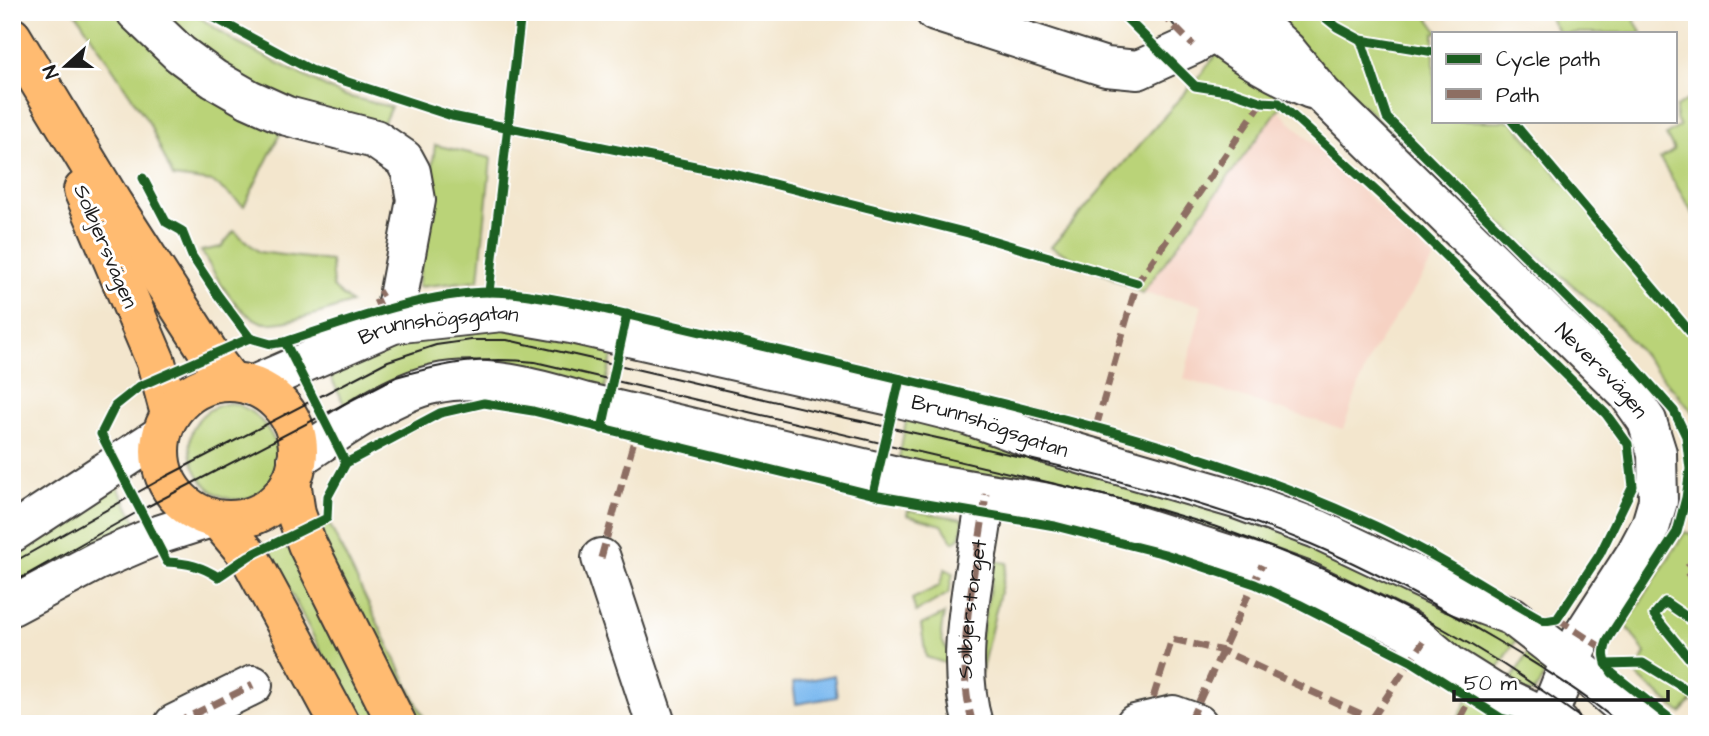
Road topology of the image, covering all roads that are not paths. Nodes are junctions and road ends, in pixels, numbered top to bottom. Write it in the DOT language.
graph roads {
  1 [pos="136,12"];
  2 [pos="935,12"];
  3 [pos="1229,17"];
  4 [pos="12,37"];
  5 [pos="36,79"];
  6 [pos="393,324"];
  7 [pos="241,384"];
  8 [pos="166,425"];
  9 [pos="294,470"];
  10 [pos="986,494"];
  11 [pos="215,520"];
  12 [pos="12,533"];
  13 [pos="601,558"];
  14 [pos="12,606"];
  15 [pos="1570,661"];
  16 [pos="253,685"];
  17 [pos="1554,720"];
  18 [pos="174,724"];
  19 [pos="340,724"];
  20 [pos="397,724"];
  21 [pos="656,724"];
  22 [pos="973,724"];
  23 [pos="1135,724"];
  24 [pos="1198,724"];
  25 [pos="1643,724"];
  1 -- 6 [label="street"];
  2 -- 3 [label="street"];
  3 -- 15 [label="street, Neversvägen"];
  4 -- 5 [label="main road, Solbjersvägen"];
  5 -- 7 [label="main road, Solbjersvägen"];
  5 -- 8 [label="main road, Solbjersvägen"];
  6 -- 7 [label="street, Brunnshögsgatan"];
  6 -- 15 [label="street, Brunnshögsgatan"];
  7 -- 8 [label="main road"];
  7 -- 9 [label="main road, Solbjersvägen"];
  8 -- 11 [label="main road, Solbjersvägen"];
  8 -- 12 [label="street"];
  9 -- 10 [label="street"];
  9 -- 11 [label="main road"];
  9 -- 20 [label="main road, Solbjersvägen"];
  10 -- 17 [label="street"];
  10 -- 22 [label="street, Solbjerstorget"];
  11 -- 14 [label="street"];
  11 -- 19 [label="main road, Solbjersvägen"];
  13 -- 21 [label="street"];
  15 -- 17 [label="street, Neversvägen"];
  15 -- 25 [label="street, Brunnshögsgatan"];
  16 -- 18 [label="street"];
  23 -- 24 [label="street"];
}
